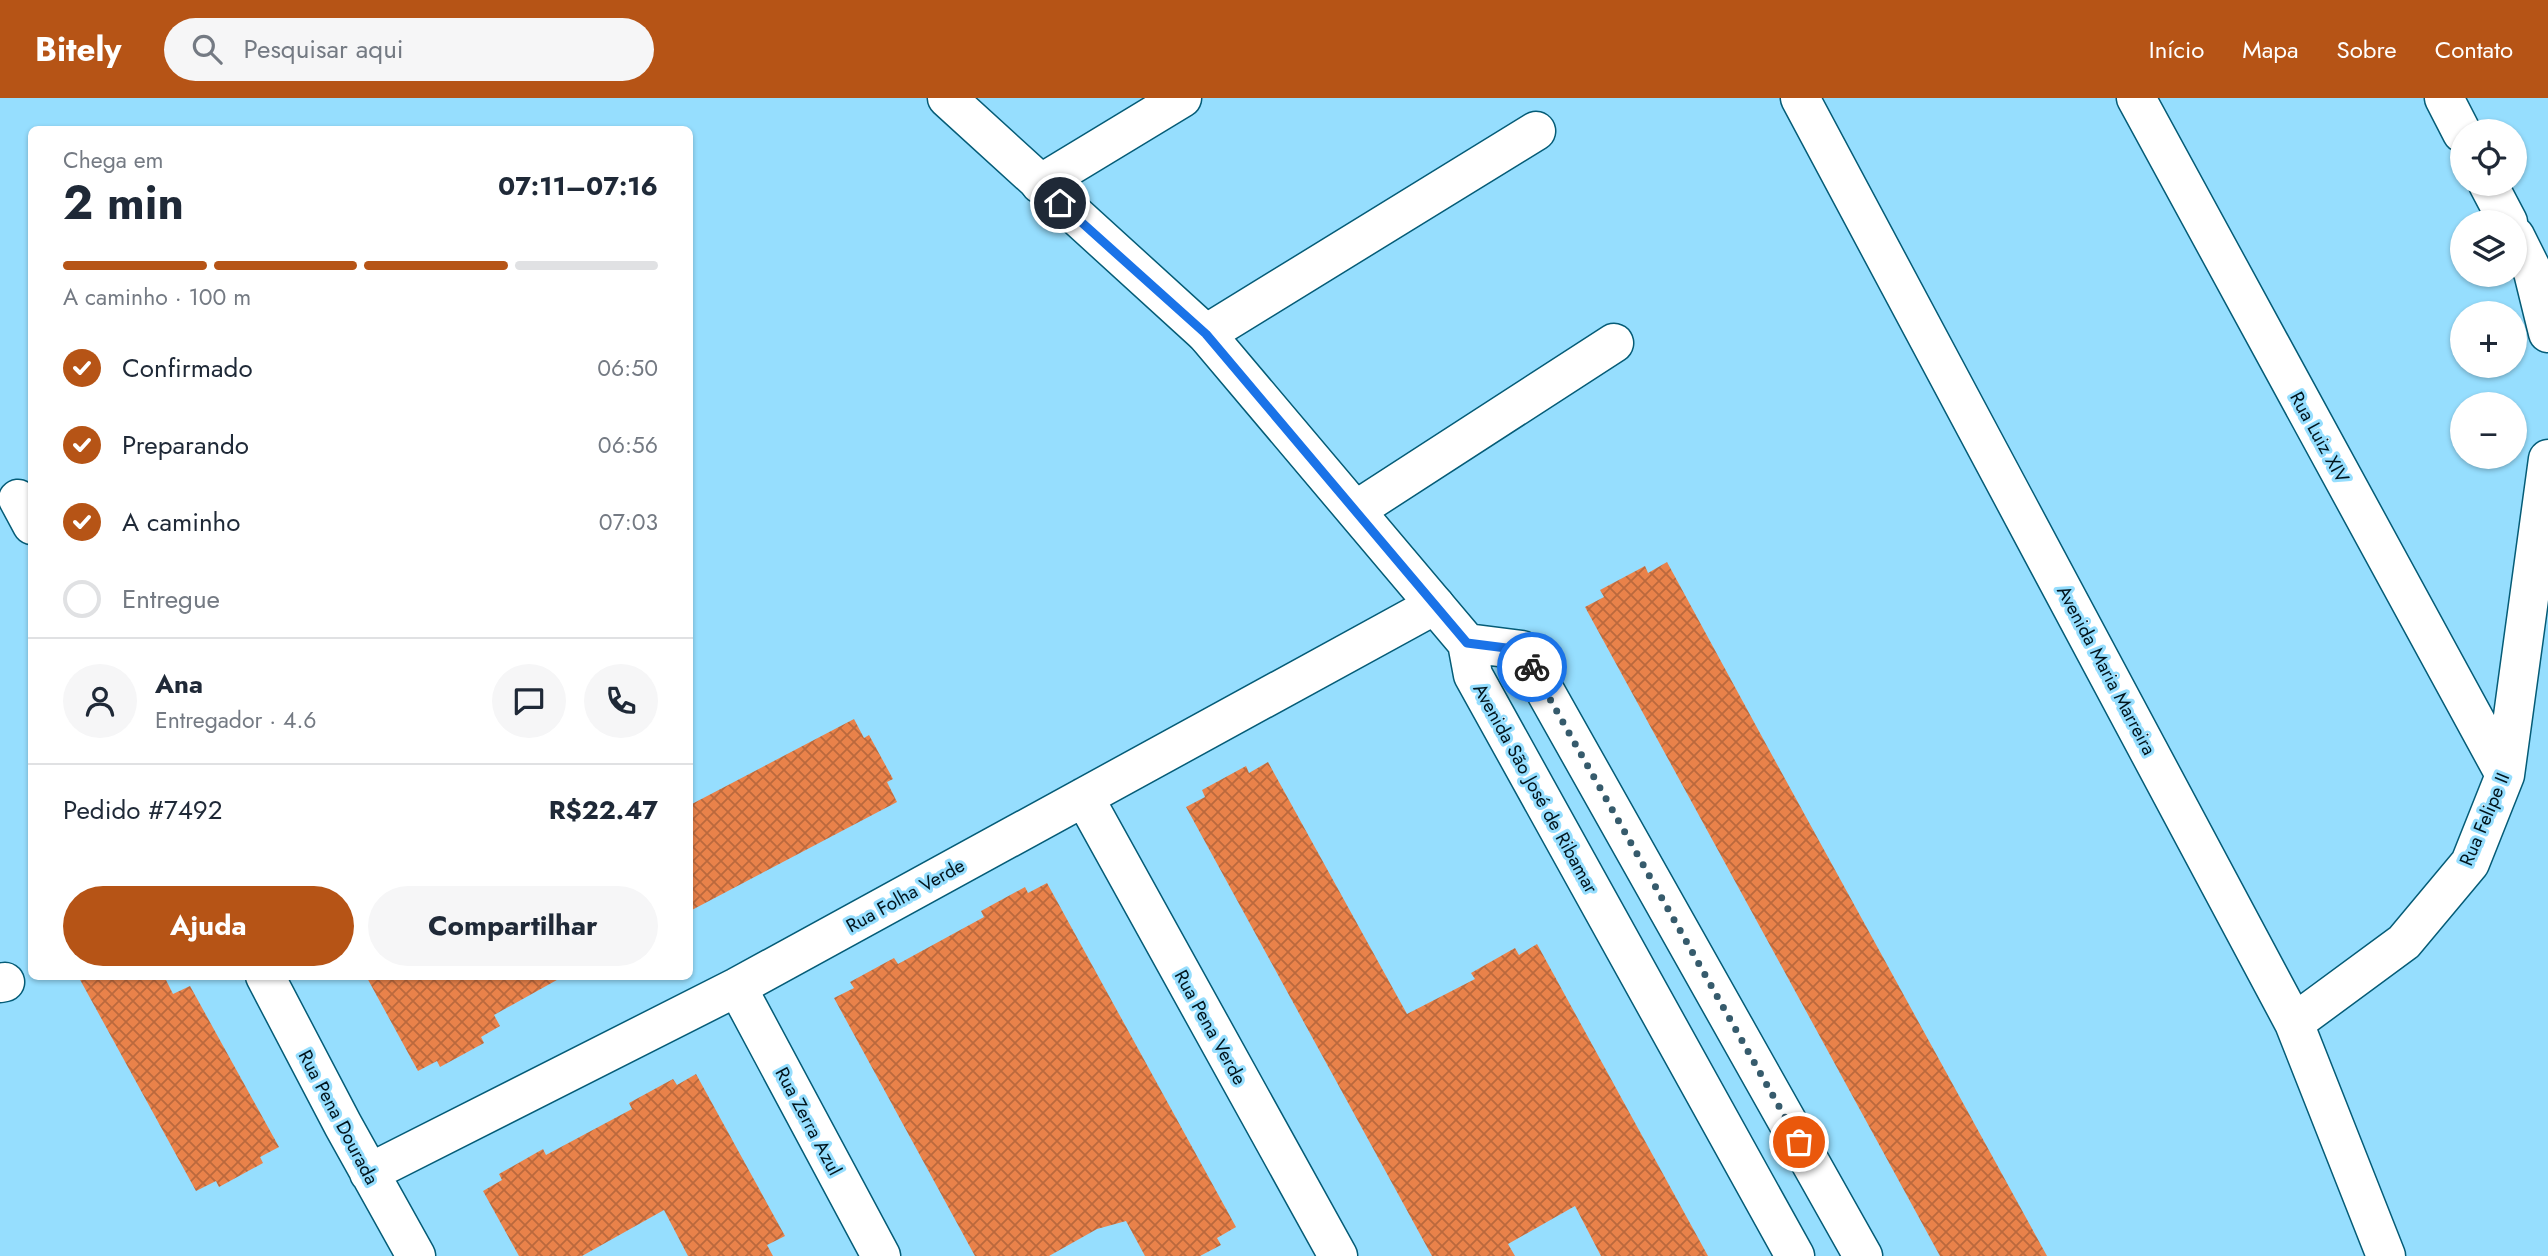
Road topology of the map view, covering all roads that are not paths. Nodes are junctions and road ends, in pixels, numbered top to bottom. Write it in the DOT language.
graph roads {
  1 [pos="947,98"];
  2 [pos="1182,98"];
  3 [pos="1800,98"];
  4 [pos="2136,98"];
  5 [pos="2444,98"];
  6 [pos="2455,119"];
  7 [pos="1536,131"];
  8 [pos="1040,184"];
  9 [pos="2527,260"];
  10 [pos="2548,333"];
  11 [pos="1206,334"];
  12 [pos="1614,343"];
  13 [pos="2548,459"];
  14 [pos="1356,510"];
  15 [pos="1435,605"];
  16 [pos="1467,643"];
  17 [pos="2505,775"];
  18 [pos="1084,797"];
  19 [pos="267,980"];
  20 [pos="737,987"];
  21 [pos="2294,1023"];
  22 [pos="369,1173"];
  23 [pos="416,1256"];
  24 [pos="881,1256"];
  25 [pos="1338,1256"];
  26 [pos="1795,1256"];
  27 [pos="1863,1256"];
  28 [pos="2386,1256"];
  1 -- 8 [label="street"];
  2 -- 8 [label="street"];
  3 -- 21 [label="street, Avenida Maria Marreira"];
  4 -- 17 [label="street, Rua Luiz XIV"];
  5 -- 6 [label="street"];
  7 -- 11 [label="street"];
  8 -- 11 [label="street"];
  9 -- 10 [label="street"];
  11 -- 14 [label="street"];
  12 -- 14 [label="street"];
  13 -- 17 [label="street, Rua Felipe II"];
  14 -- 15 [label="street"];
  15 -- 16 [label="street"];
  15 -- 18 [label="street, Rua Folha Verde"];
  16 -- 26 [label="street, Avenida São José de Ribamar"];
  16 -- 27 [label="street"];
  17 -- 21 [label="street, Rua Felipe II"];
  18 -- 20 [label="street, Rua Folha Verde"];
  18 -- 25 [label="street, Rua Pena Verde"];
  19 -- 22 [label="street, Rua Pena Dourada"];
  20 -- 22 [label="street, Rua Folha Verde"];
  20 -- 24 [label="street, Rua Zerra Azul"];
  21 -- 28 [label="street, Avenida Maria Marreira"];
  22 -- 23 [label="street, Rua Pena Dourada"];
}
